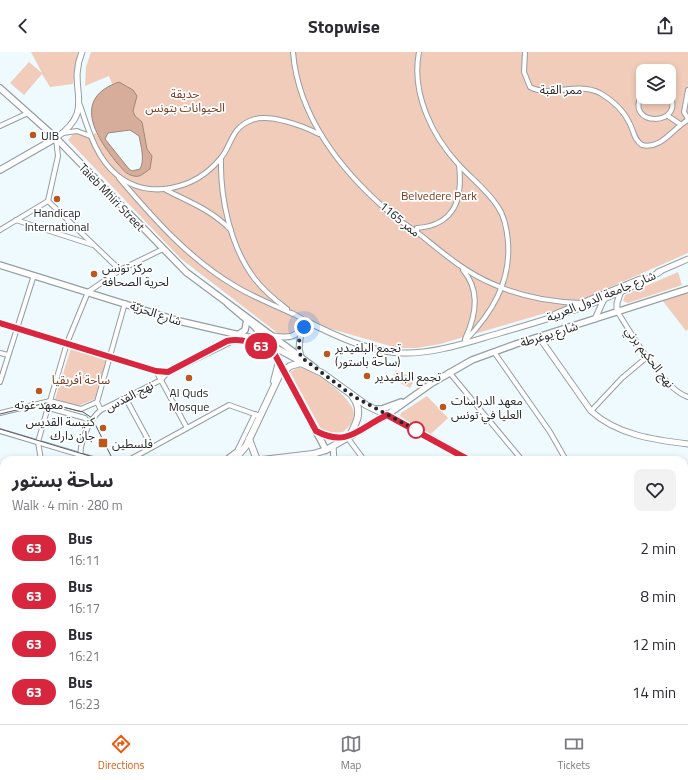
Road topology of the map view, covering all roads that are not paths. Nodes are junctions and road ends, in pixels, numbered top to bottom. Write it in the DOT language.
graph roads {
  1 [pos="82,52"];
  2 [pos="293,52"];
  3 [pos="419,52"];
  4 [pos="525,52"];
  5 [pos="1,90"];
  6 [pos="688,90"];
  7 [pos="639,104"];
  8 [pos="672,104"];
  9 [pos="80,106"];
  10 [pos="28,113"];
  11 [pos="668,116"];
  12 [pos="688,119"];
  13 [pos="680,124"];
  14 [pos="0,126"];
  15 [pos="63,133"];
  16 [pos="320,134"];
  17 [pos="90,136"];
  18 [pos="56,138"];
  19 [pos="221,158"];
  20 [pos="459,165"];
  21 [pos="0,170"];
  22 [pos="117,175"];
  23 [pos="165,190"];
  24 [pos="48,201"];
  25 [pos="16,220"];
  26 [pos="0,230"];
  27 [pos="232,231"];
  28 [pos="417,233"];
  29 [pos="94,245"];
  30 [pos="163,250"];
  31 [pos="688,259"];
  32 [pos="0,266"];
  33 [pos="462,268"];
  34 [pos="120,270"];
  35 [pos="660,272"];
  36 [pos="34,275"];
  37 [pos="624,286"];
  38 [pos="503,288"];
  39 [pos="688,289"];
  40 [pos="88,292"];
  41 [pos="608,292"];
  42 [pos="621,292"];
  43 [pos="604,300"];
  44 [pos="125,303"];
  45 [pos="227,303"];
  46 [pos="581,303"];
  47 [pos="617,311"];
  48 [pos="293,314"];
  49 [pos="595,319"];
  50 [pos="247,320"];
  51 [pos="541,320"];
  52 [pos="0,322"];
  53 [pos="308,322"];
  54 [pos="17,328"];
  55 [pos="301,330"];
  56 [pos="226,332"];
  57 [pos="239,334"];
  58 [pos="273,336"];
  59 [pos="539,337"];
  60 [pos="227,341"];
  61 [pos="463,342"];
  62 [pos="67,343"];
  63 [pos="269,343"];
  64 [pos="273,351"];
  65 [pos="494,352"];
  66 [pos="0,353"];
  67 [pos="8,355"];
  68 [pos="109,357"];
  69 [pos="301,357"];
  70 [pos="647,357"];
  71 [pos="278,362"];
  72 [pos="309,366"];
  73 [pos="156,371"];
  74 [pos="284,371"];
  75 [pos="168,372"];
  76 [pos="449,372"];
  77 [pos="322,373"];
  78 [pos="161,380"];
  79 [pos="0,382"];
  80 [pos="272,388"];
  81 [pos="417,393"];
  82 [pos="353,396"];
  83 [pos="688,397"];
  84 [pos="126,399"];
  85 [pos="50,401"];
  86 [pos="97,402"];
  87 [pos="33,405"];
  88 [pos="48,407"];
  89 [pos="373,409"];
  90 [pos="101,410"];
  91 [pos="591,411"];
  92 [pos="0,413"];
  93 [pos="257,415"];
  94 [pos="387,415"];
  95 [pos="93,416"];
  96 [pos="84,418"];
  97 [pos="89,423"];
  98 [pos="187,428"];
  99 [pos="0,431"];
  100 [pos="316,431"];
  101 [pos="347,437"];
  102 [pos="249,439"];
  103 [pos="38,442"];
  104 [pos="688,444"];
  105 [pos="333,446"];
  106 [pos="152,447"];
  107 [pos="326,450"];
  108 [pos="80,454"];
  109 [pos="40,456"];
  110 [pos="86,456"];
  111 [pos="136,456"];
  112 [pos="230,456"];
  113 [pos="239,456"];
  114 [pos="255,456"];
  115 [pos="296,456"];
  116 [pos="330,456"];
  117 [pos="333,456"];
  118 [pos="361,456"];
  119 [pos="462,456"];
  120 [pos="519,456"];
  121 [pos="564,456"];
  1 -- 9 [label="street"];
  2 -- 16 [label="street, ممر 1165"];
  3 -- 20 [label="street"];
  4 -- 13 [label="street, ممر القبة"];
  5 -- 10 [label="main road, Taieb Mhiri Street"];
  6 -- 12 [label="street"];
  7 -- 11 [label="street"];
  8 -- 11 [label="street"];
  9 -- 15 [label="street"];
  9 -- 17 [label="street"];
  10 -- 14 [label="street"];
  10 -- 18 [label="main road, Taieb Mhiri Street"];
  11 -- 13 [label="street"];
  12 -- 13 [label="street, ممر القبة"];
  15 -- 17 [label="street"];
  15 -- 18 [label="street"];
  16 -- 19 [label="street"];
  16 -- 28 [label="street, ممر 1165"];
  17 -- 22 [label="street"];
  18 -- 21 [label="main road"];
  18 -- 24 [label="street"];
  18 -- 30 [label="main road, Taieb Mhiri Street"];
  19 -- 23 [label="street"];
  19 -- 27 [label="street"];
  20 -- 28 [label="street"];
  20 -- 38 [label="street"];
  22 -- 23 [label="street"];
  22 -- 48 [label="street"];
  23 -- 27 [label="street"];
  24 -- 25 [label="street"];
  24 -- 29 [label="street"];
  25 -- 26 [label="street"];
  25 -- 29 [label="street"];
  27 -- 48 [label="street"];
  28 -- 33 [label="street, ممر 1165"];
  29 -- 34 [label="street"];
  30 -- 34 [label="street"];
  30 -- 45 [label="main road, Taieb Mhiri Street"];
  31 -- 35 [label="street, شارع جامعة الدول العربية"];
  32 -- 36 [label="main road, شارع الحرّيّة"];
  33 -- 38 [label="street, ممر 1165"];
  33 -- 61 [label="street"];
  34 -- 40 [label="street"];
  35 -- 37 [label="street, شارع جامعة الدول العربية"];
  35 -- 42 [label="street, شارع جامعة الدول العربية"];
  36 -- 40 [label="main road, شارع الحرّيّة"];
  36 -- 54 [label="street"];
  37 -- 41 [label="street, شارع جامعة الدول العربية"];
  37 -- 42 [label="street"];
  38 -- 46 [label="street, ممر 1165"];
  38 -- 61 [label="street"];
  39 -- 47 [label="main road, شارع يوغرطة"];
  40 -- 44 [label="main road, شارع الحرّيّة"];
  40 -- 62 [label="street"];
  41 -- 43 [label="street"];
  41 -- 46 [label="street, شارع جامعة الدول العربية"];
  42 -- 43 [label="street, شارع جامعة الدول العربية"];
  42 -- 47 [label="street"];
  43 -- 49 [label="street"];
  43 -- 51 [label="street, شارع جامعة الدول العربية"];
  44 -- 56 [label="main road, شارع الحرّيّة"];
  44 -- 68 [label="street"];
  45 -- 50 [label="main road"];
  45 -- 58 [label="main road"];
  46 -- 51 [label="street, شارع جامعة الدول العربية"];
  47 -- 49 [label="main road, شارع يوغرطة"];
  47 -- 70 [label="street, نهج الحكيم برني"];
  48 -- 53 [label="street"];
  49 -- 59 [label="main road, شارع يوغرطة"];
  50 -- 57 [label="main road"];
  50 -- 63 [label="main road"];
  51 -- 61 [label="street, شارع جامعة الدول العربية"];
  52 -- 54 [label="main road"];
  53 -- 55 [label="street"];
  53 -- 61 [label="street, شارع جامعة الدول العربية"];
  54 -- 62 [label="main road"];
  54 -- 67 [label="street"];
  55 -- 58 [label="street"];
  55 -- 69 [label="street"];
  56 -- 57 [label="main road, شارع الحرّيّة"];
  56 -- 60 [label="main road"];
  57 -- 63 [label="main road, شارع الحرّيّة"];
  58 -- 69 [label="main road"];
  59 -- 65 [label="main road, شارع يوغرطة"];
  59 -- 91 [label="street"];
  60 -- 64 [label="main road"];
  60 -- 75 [label="main road, نهج القدس"];
  62 -- 68 [label="main road"];
  62 -- 85 [label="street"];
  63 -- 64 [label="main road"];
  63 -- 72 [label="main road, شارع الحرّيّة"];
  64 -- 71 [label="main road"];
  65 -- 76 [label="main road, شارع يوغرطة"];
  65 -- 121 [label="street"];
  66 -- 67 [label="street"];
  67 -- 79 [label="street"];
  68 -- 73 [label="main road"];
  68 -- 86 [label="street"];
  69 -- 77 [label="main road"];
  70 -- 83 [label="street, نهج الحكيم برني"];
  70 -- 91 [label="street"];
  71 -- 74 [label="main road"];
  71 -- 80 [label="main road"];
  72 -- 74 [label="main road"];
  72 -- 77 [label="main road"];
  73 -- 75 [label="main road"];
  73 -- 78 [label="street"];
  74 -- 80 [label="main road"];
  74 -- 100 [label="main road"];
  75 -- 78 [label="street, نهج القدس"];
  76 -- 81 [label="main road, شارع يوغرطة"];
  76 -- 120 [label="street"];
  77 -- 82 [label="main road"];
  78 -- 84 [label="street, نهج القدس"];
  78 -- 98 [label="street"];
  80 -- 93 [label="main road"];
  81 -- 89 [label="main road, شارع يوغرطة"];
  81 -- 94 [label="main road, شارع يوغرطة"];
  82 -- 89 [label="main road"];
  82 -- 101 [label="main road"];
  84 -- 90 [label="street, نهج القدس"];
  84 -- 106 [label="street"];
  85 -- 86 [label="street"];
  85 -- 87 [label="street"];
  86 -- 90 [label="street"];
  87 -- 88 [label="street"];
  87 -- 92 [label="street"];
  88 -- 96 [label="street"];
  88 -- 103 [label="street"];
  89 -- 94 [label="main road"];
  90 -- 95 [label="street, نهج القدس"];
  91 -- 104 [label="street"];
  93 -- 98 [label="street"];
  93 -- 102 [label="main road"];
  93 -- 112 [label="street"];
  94 -- 101 [label="main road"];
  94 -- 119 [label="main road"];
  95 -- 96 [label="street"];
  95 -- 97 [label="street"];
  96 -- 97 [label="street"];
  97 -- 108 [label="street"];
  98 -- 106 [label="street"];
  99 -- 103 [label="street"];
  100 -- 101 [label="main road"];
  100 -- 107 [label="main road"];
  101 -- 105 [label="main road"];
  101 -- 118 [label="street"];
  102 -- 113 [label="main road"];
  102 -- 114 [label="main road"];
  103 -- 108 [label="street"];
  103 -- 109 [label="street"];
  105 -- 107 [label="main road"];
  105 -- 117 [label="street"];
  106 -- 111 [label="street"];
  107 -- 115 [label="main road"];
  107 -- 116 [label="street"];
  108 -- 110 [label="street"];
}
